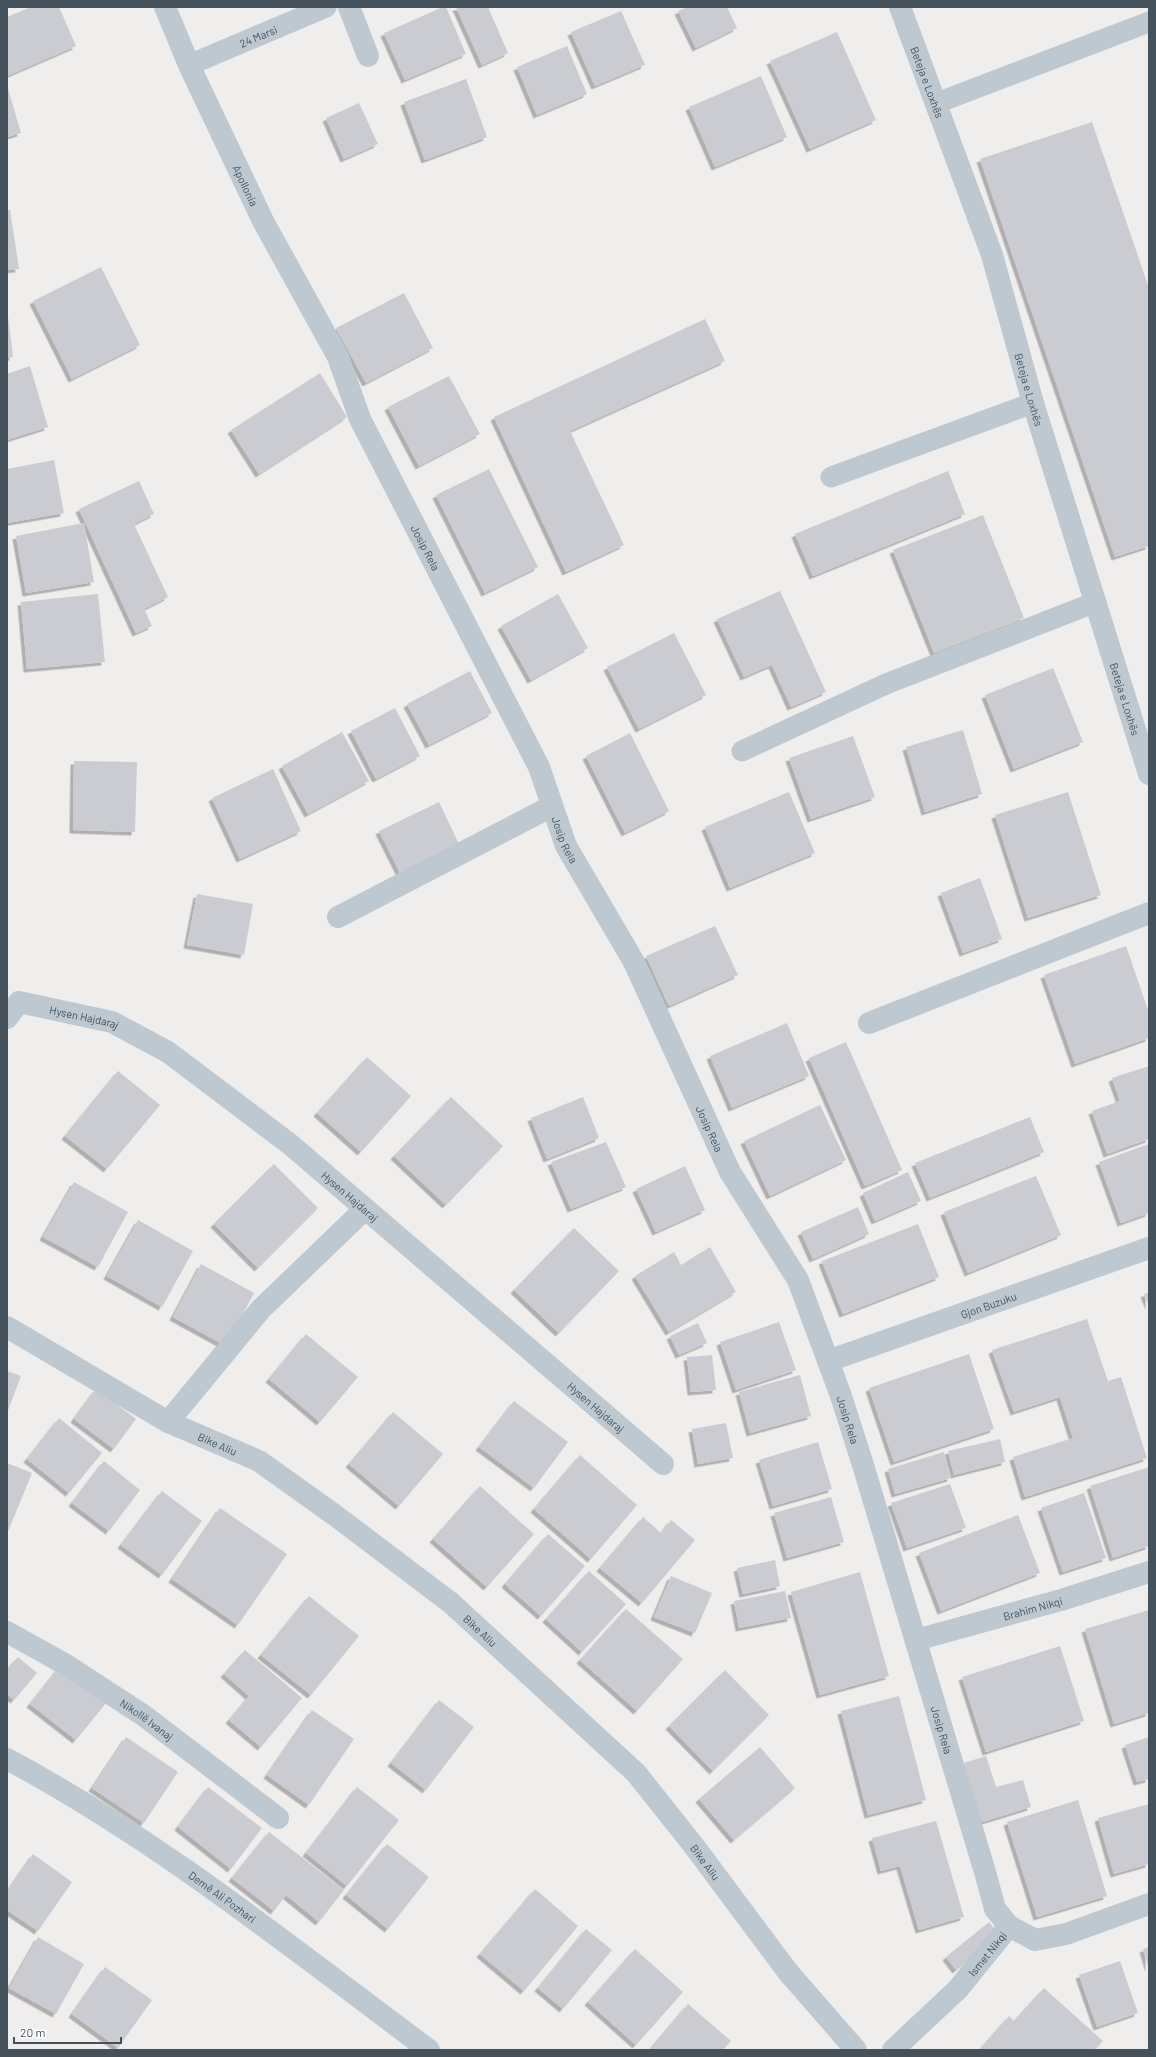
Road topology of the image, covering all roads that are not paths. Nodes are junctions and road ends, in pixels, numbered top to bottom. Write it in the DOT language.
graph roads {
  1 [pos="165,7"];
  2 [pos="326,7"];
  3 [pos="349,7"];
  4 [pos="900,7"];
  5 [pos="1145,7"];
  6 [pos="1149,22"];
  7 [pos="368,56"];
  8 [pos="190,65"];
  9 [pos="937,102"];
  10 [pos="338,357"];
  11 [pos="1033,404"];
  12 [pos="831,477"];
  13 [pos="1096,602"];
  14 [pos="742,751"];
  15 [pos="1149,774"];
  16 [pos="552,806"];
  17 [pos="1149,913"];
  18 [pos="338,918"];
  19 [pos="7,1018"];
  20 [pos="869,1023"];
  21 [pos="365,1209"];
  22 [pos="1149,1248"];
  23 [pos="7,1327"];
  24 [pos="828,1360"];
  25 [pos="168,1422"];
  26 [pos="662,1464"];
  27 [pos="1149,1572"];
  28 [pos="7,1632"];
  29 [pos="916,1640"];
  30 [pos="7,1759"];
  31 [pos="278,1818"];
  32 [pos="1149,1904"];
  33 [pos="1010,1926"];
  34 [pos="429,2050"];
  35 [pos="856,2050"];
  36 [pos="893,2050"];
  1 -- 8 [label="street, Apollonia"];
  2 -- 8 [label="lane, 24 Marsi"];
  3 -- 7 [label="street"];
  4 -- 9 [label="street, Beteja e Loxhës"];
  5 -- 6 [label="lane"];
  6 -- 9 [label="lane"];
  8 -- 10 [label="street, Apollonia"];
  9 -- 11 [label="street, Beteja e Loxhës"];
  10 -- 16 [label="street, Josip Rela"];
  11 -- 12 [label="lane"];
  11 -- 13 [label="street, Beteja e Loxhës"];
  13 -- 14 [label="lane"];
  13 -- 15 [label="street, Beteja e Loxhës"];
  16 -- 18 [label="street"];
  16 -- 24 [label="street, Josip Rela"];
  17 -- 20 [label="street"];
  19 -- 21 [label="street, Hysen Hajdaraj"];
  21 -- 25 [label="street"];
  21 -- 26 [label="street, Hysen Hajdaraj"];
  22 -- 24 [label="street, Gjon Buzuku"];
  23 -- 25 [label="street, Bike Aliu"];
  24 -- 29 [label="street, Josip Rela"];
  25 -- 35 [label="street, Bike Aliu"];
  27 -- 29 [label="street, Brahim Nikqi"];
  28 -- 31 [label="street, Nikollë Ivanaj"];
  29 -- 33 [label="street, Josip Rela"];
  30 -- 34 [label="street, Demë Ali Pozhari"];
  32 -- 33 [label="street, Ismet Nikqi"];
  33 -- 36 [label="street, Ismet Nikqi"];
}
